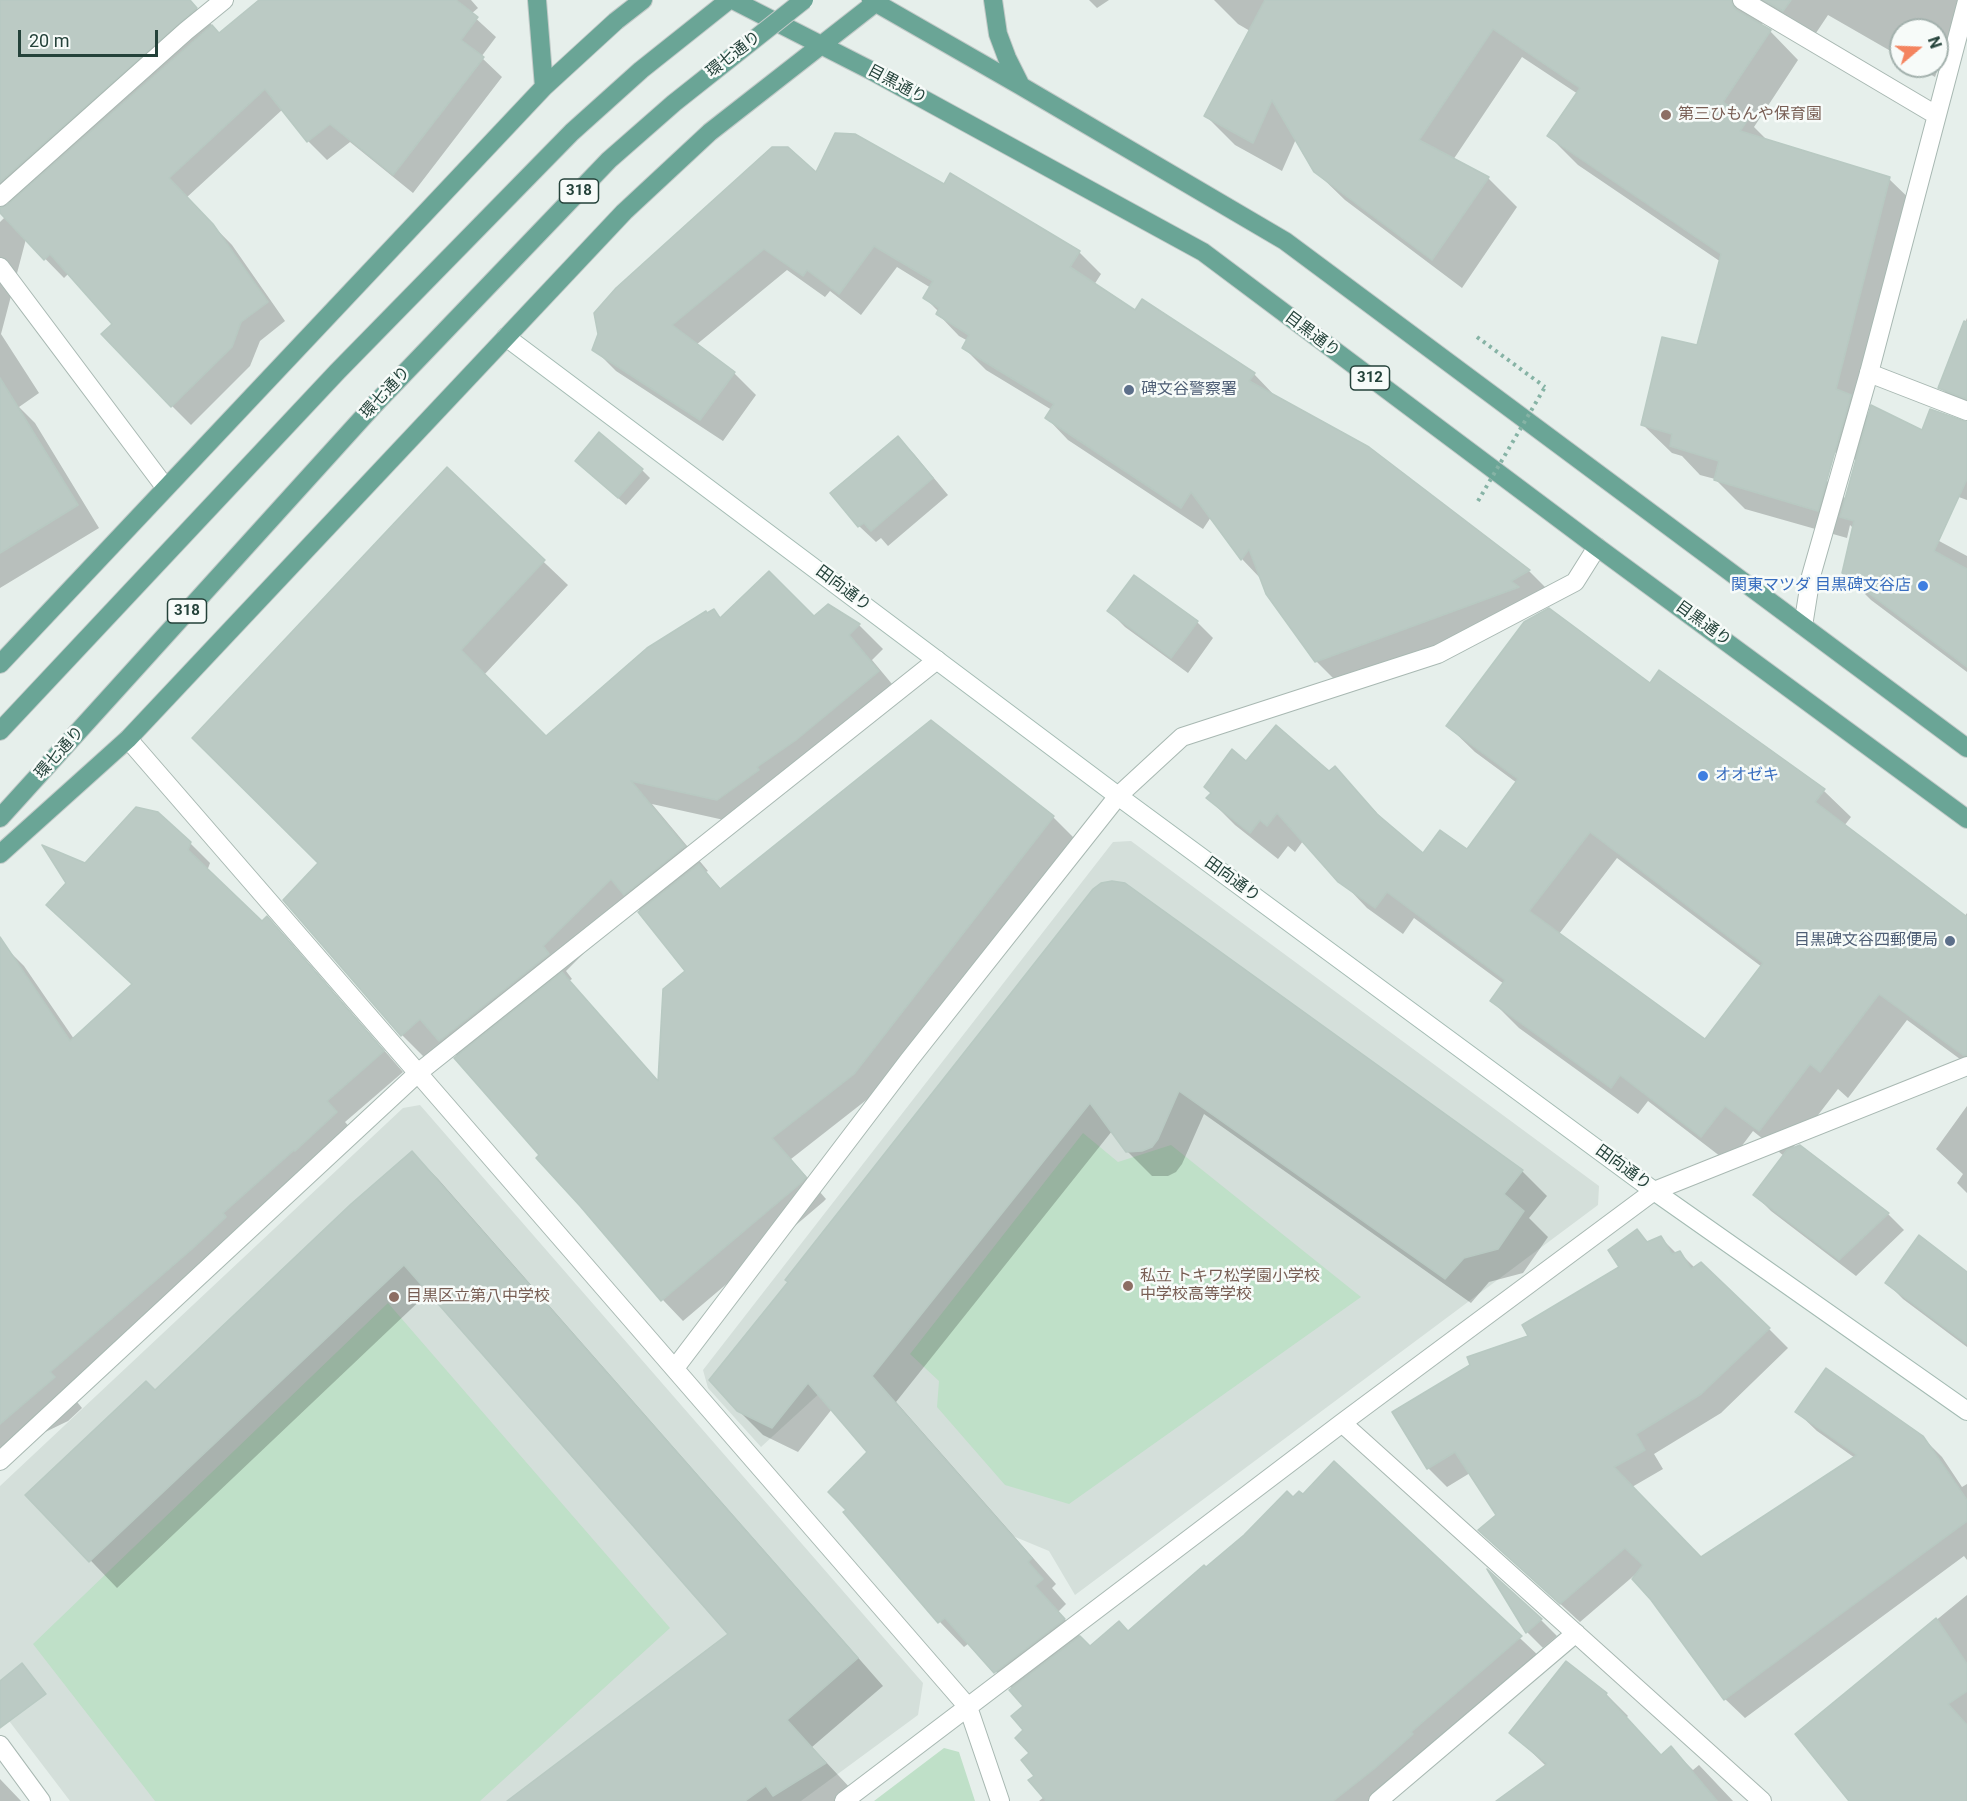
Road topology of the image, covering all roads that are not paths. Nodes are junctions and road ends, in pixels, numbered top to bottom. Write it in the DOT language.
graph roads {
  1 [pos="224,0"];
  2 [pos="537,0"];
  3 [pos="643,0"];
  4 [pos="731,0"];
  5 [pos="804,0"];
  6 [pos="993,0"];
  7 [pos="1742,0"];
  8 [pos="875,1"];
  9 [pos="1967,1"];
  10 [pos="820,45"];
  11 [pos="1022,86"];
  12 [pos="544,87"];
  13 [pos="1936,115"];
  14 [pos="0,196"];
  15 [pos="0,267"];
  16 [pos="506,338"];
  17 [pos="1869,373"];
  18 [pos="1967,411"];
  19 [pos="165,487"];
  20 [pos="1597,547"];
  21 [pos="1803,626"];
  22 [pos="937,660"];
  23 [pos="0,664"];
  24 [pos="0,731"];
  25 [pos="128,739"];
  26 [pos="1967,748"];
  27 [pos="1118,796"];
  28 [pos="0,818"];
  29 [pos="1967,819"];
  30 [pos="0,854"];
  31 [pos="1967,1066"];
  32 [pos="419,1072"];
  33 [pos="1654,1191"];
  34 [pos="675,1368"];
  35 [pos="1967,1411"];
  36 [pos="1342,1423"];
  37 [pos="0,1461"];
  38 [pos="1576,1633"];
  39 [pos="968,1707"];
  40 [pos="0,1745"];
  41 [pos="41,1801"];
  42 [pos="844,1801"];
  43 [pos="1000,1801"];
  44 [pos="1378,1801"];
  45 [pos="1762,1801"];
  1 -- 14 [label="street"];
  2 -- 12 [label="main road"];
  3 -- 12 [label="main road"];
  4 -- 10 [label="main road, 目黒通り / 312"];
  4 -- 24 [label="main road, 318"];
  5 -- 28 [label="main road, 環七通り / 318, bridge"];
  6 -- 11 [label="main road"];
  7 -- 13 [label="street"];
  8 -- 10 [label="main road"];
  8 -- 11 [label="main road"];
  9 -- 13 [label="street"];
  10 -- 16 [label="main road"];
  10 -- 20 [label="main road, 目黒通り / 312"];
  11 -- 21 [label="main road"];
  12 -- 19 [label="main road"];
  13 -- 17 [label="street"];
  15 -- 19 [label="street"];
  16 -- 22 [label="street, 田向通り"];
  16 -- 25 [label="main road"];
  17 -- 18 [label="street"];
  17 -- 21 [label="street"];
  19 -- 23 [label="main road"];
  20 -- 27 [label="street"];
  20 -- 29 [label="main road, 目黒通り / 312"];
  21 -- 26 [label="main road"];
  22 -- 27 [label="street, 田向通り"];
  22 -- 32 [label="street"];
  25 -- 30 [label="main road"];
  25 -- 32 [label="street"];
  27 -- 33 [label="street, 田向通り"];
  27 -- 34 [label="street"];
  31 -- 33 [label="street"];
  32 -- 34 [label="street"];
  32 -- 37 [label="street"];
  33 -- 35 [label="street, 田向通り"];
  33 -- 36 [label="street"];
  34 -- 39 [label="street"];
  36 -- 38 [label="street"];
  36 -- 39 [label="street"];
  38 -- 44 [label="street"];
  38 -- 45 [label="street"];
  39 -- 42 [label="street"];
  39 -- 43 [label="street"];
  40 -- 41 [label="street"];
}
